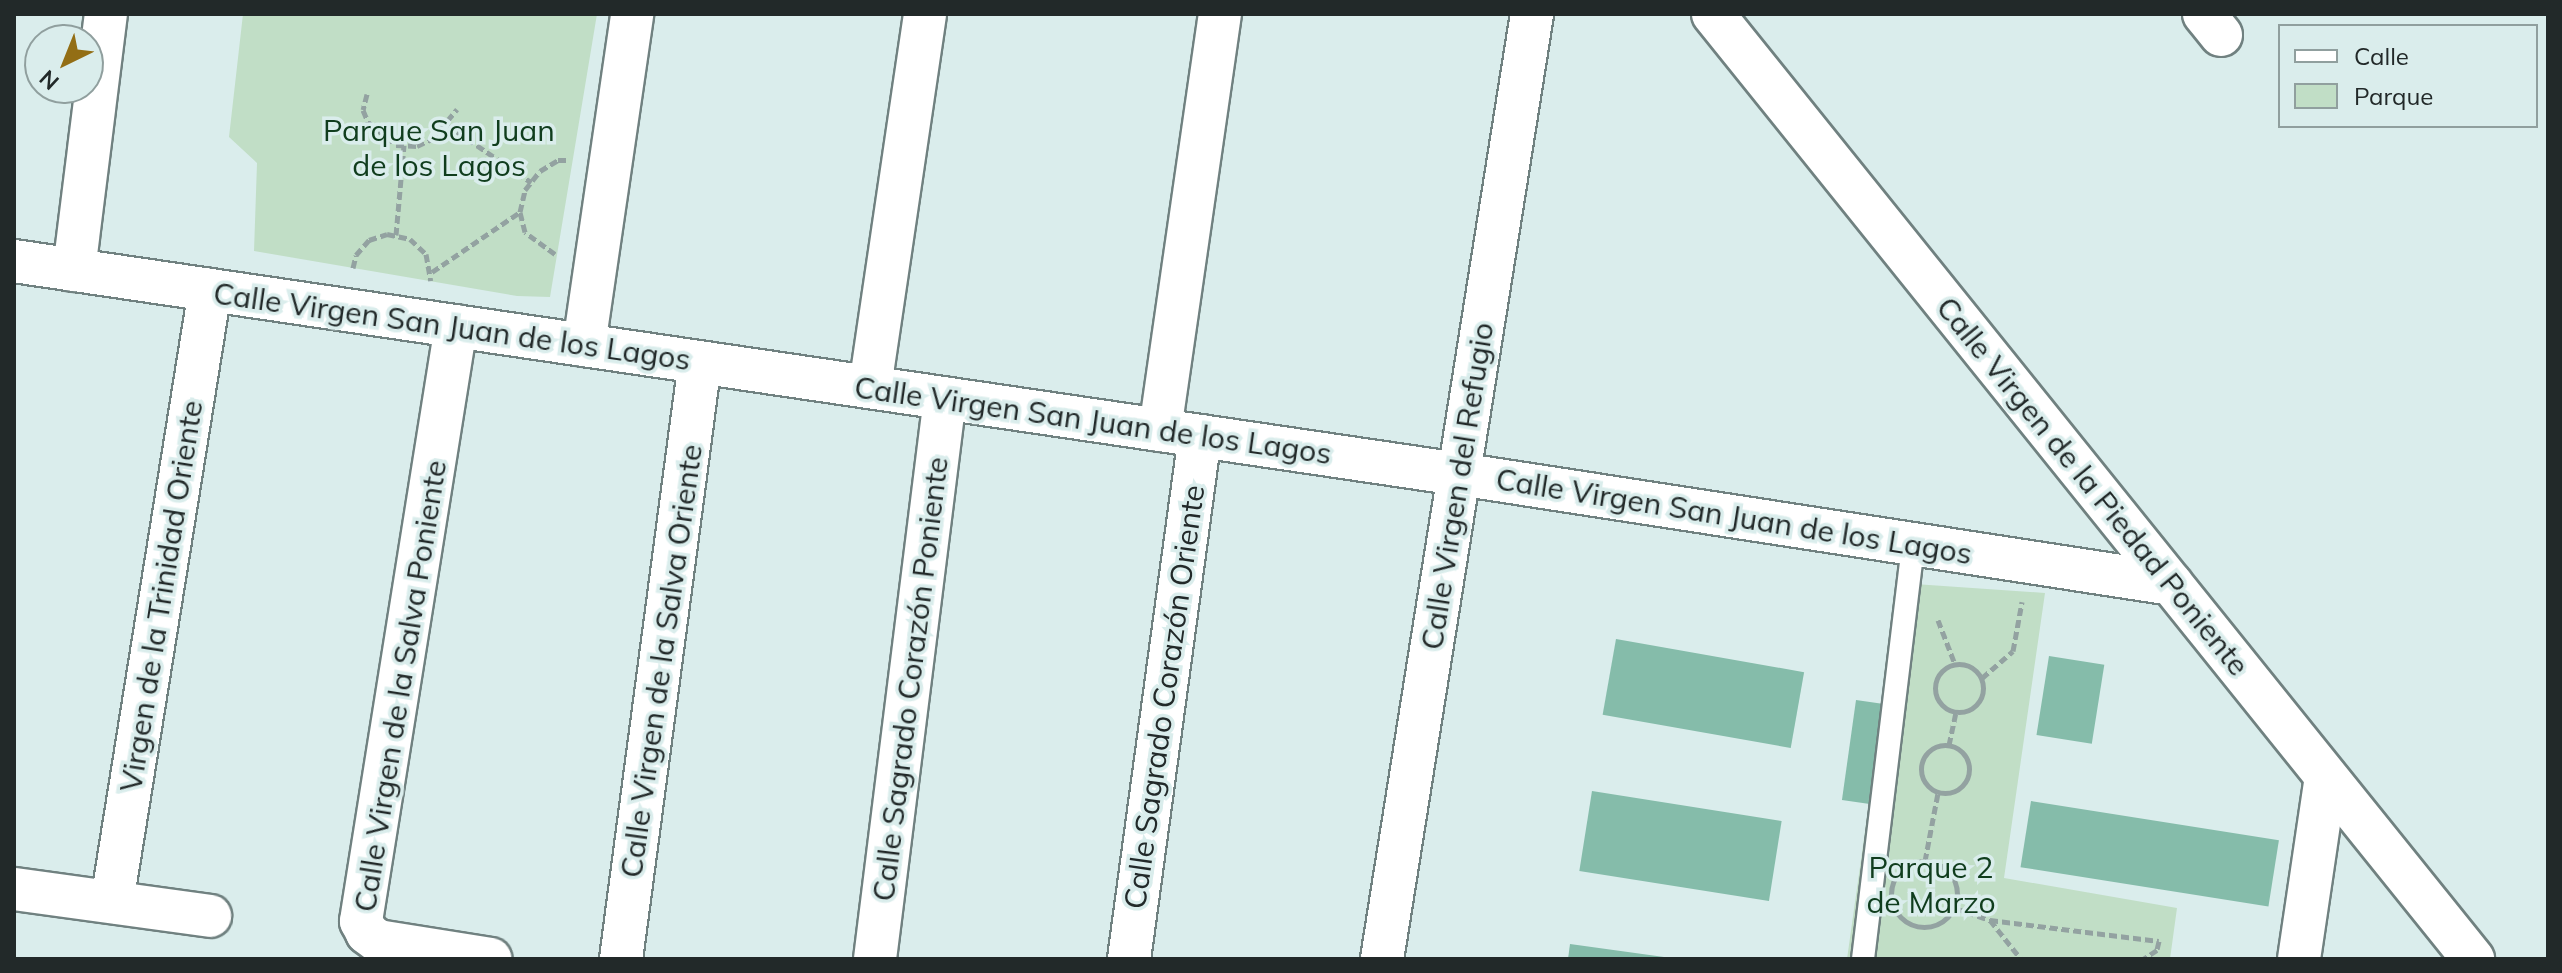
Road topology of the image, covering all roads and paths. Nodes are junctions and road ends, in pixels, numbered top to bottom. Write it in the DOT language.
graph roads {
  1 [pos="106,14"];
  2 [pos="632,14"];
  3 [pos="925,14"];
  4 [pos="1220,14"];
  5 [pos="1532,14"];
  6 [pos="1713,14"];
  7 [pos="367,94"];
  8 [pos="457,109"];
  9 [pos="447,125"];
  10 [pos="404,145"];
  11 [pos="611,157"];
  12 [pos="531,182"];
  13 [pos="520,212"];
  14 [pos="396,235"];
  15 [pos="14,261"];
  16 [pos="74,270"];
  17 [pos="432,272"];
  18 [pos="595,272"];
  19 [pos="210,290"];
  20 [pos="345,309"];
  21 [pos="442,324"];
  22 [pos="584,345"];
  23 [pos="700,362"];
  24 [pos="870,387"];
  25 [pos="945,398"];
  26 [pos="1180,433"];
  27 [pos="1459,474"];
  28 [pos="1913,544"];
  29 [pos="2030,562"];
  30 [pos="2172,584"];
  31 [pos="1982,678"];
  32 [pos="1956,712"];
  33 [pos="1949,745"];
  34 [pos="2326,777"];
  35 [pos="1938,793"];
  36 [pos="1925,861"];
  37 [pos="14,889"];
  38 [pos="112,902"];
  39 [pos="1955,908"];
  40 [pos="210,916"];
  41 [pos="1990,920"];
  42 [pos="484,958"];
  43 [pos="621,959"];
  44 [pos="875,959"];
  45 [pos="1129,959"];
  46 [pos="1382,959"];
  47 [pos="1863,959"];
  48 [pos="2021,959"];
  49 [pos="2143,959"];
  50 [pos="2299,959"];
  51 [pos="2473,959"];
  1 -- 16 [label="street"];
  2 -- 11 [label="street"];
  3 -- 24 [label="street"];
  4 -- 26 [label="street, Calle Sagrado Corazón Oriente"];
  5 -- 27 [label="street, Calle Virgen del Refugio"];
  6 -- 30 [label="street, Calle Virgen de la Piedad Poniente"];
  7 -- 10 [label="path"];
  8 -- 9 [label="path"];
  9 -- 10 [label="path"];
  9 -- 12 [label="path"];
  10 -- 14 [label="path"];
  11 -- 12 [label="path"];
  11 -- 18 [label="street"];
  12 -- 13 [label="path"];
  13 -- 17 [label="path"];
  13 -- 18 [label="path"];
  14 -- 17 [label="path"];
  14 -- 20 [label="path"];
  15 -- 16 [label="street, Calle Virgen San Juan de los Lagos"];
  16 -- 19 [label="street, Calle Virgen San Juan de los Lagos"];
  17 -- 21 [label="path"];
  18 -- 22 [label="street"];
  19 -- 20 [label="street, Calle Virgen San Juan de los Lagos"];
  19 -- 38 [label="street, Virgen de la Trinidad Oriente"];
  20 -- 21 [label="street, Calle Virgen San Juan de los Lagos"];
  21 -- 22 [label="street, Calle Virgen San Juan de los Lagos"];
  21 -- 42 [label="street, Calle Virgen de la Salva Poniente"];
  22 -- 23 [label="street, Calle Virgen San Juan de los Lagos"];
  23 -- 24 [label="street, Calle Virgen San Juan de los Lagos"];
  23 -- 43 [label="street, Calle Virgen de la Salva Oriente"];
  24 -- 25 [label="street, Calle Virgen San Juan de los Lagos"];
  25 -- 26 [label="street, Calle Virgen San Juan de los Lagos"];
  25 -- 44 [label="street, Calle Sagrado Corazón Poniente"];
  26 -- 27 [label="street, Calle Virgen San Juan de los Lagos"];
  26 -- 45 [label="street, Calle Sagrado Corazón Oriente"];
  27 -- 28 [label="street, Calle Virgen San Juan de los Lagos"];
  27 -- 46 [label="street, Calle Virgen del Refugio"];
  28 -- 29 [label="street, Calle Virgen San Juan de los Lagos"];
  28 -- 47 [label="lane"];
  29 -- 30 [label="street, Calle Virgen San Juan de los Lagos"];
  29 -- 31 [label="path"];
  30 -- 34 [label="street, Calle Virgen de la Piedad Poniente"];
  31 -- 32 [label="path"];
  31 -- 32 [label="path"];
  32 -- 33 [label="path"];
  33 -- 35 [label="path"];
  33 -- 35 [label="path"];
  34 -- 50 [label="street"];
  34 -- 51 [label="street, Calle Virgen de la Piedad Poniente"];
  35 -- 36 [label="path"];
  36 -- 39 [label="path"];
  36 -- 39 [label="path"];
  37 -- 38 [label="street"];
  38 -- 40 [label="street"];
  39 -- 41 [label="path"];
  41 -- 48 [label="path"];
  41 -- 49 [label="path"];
}
